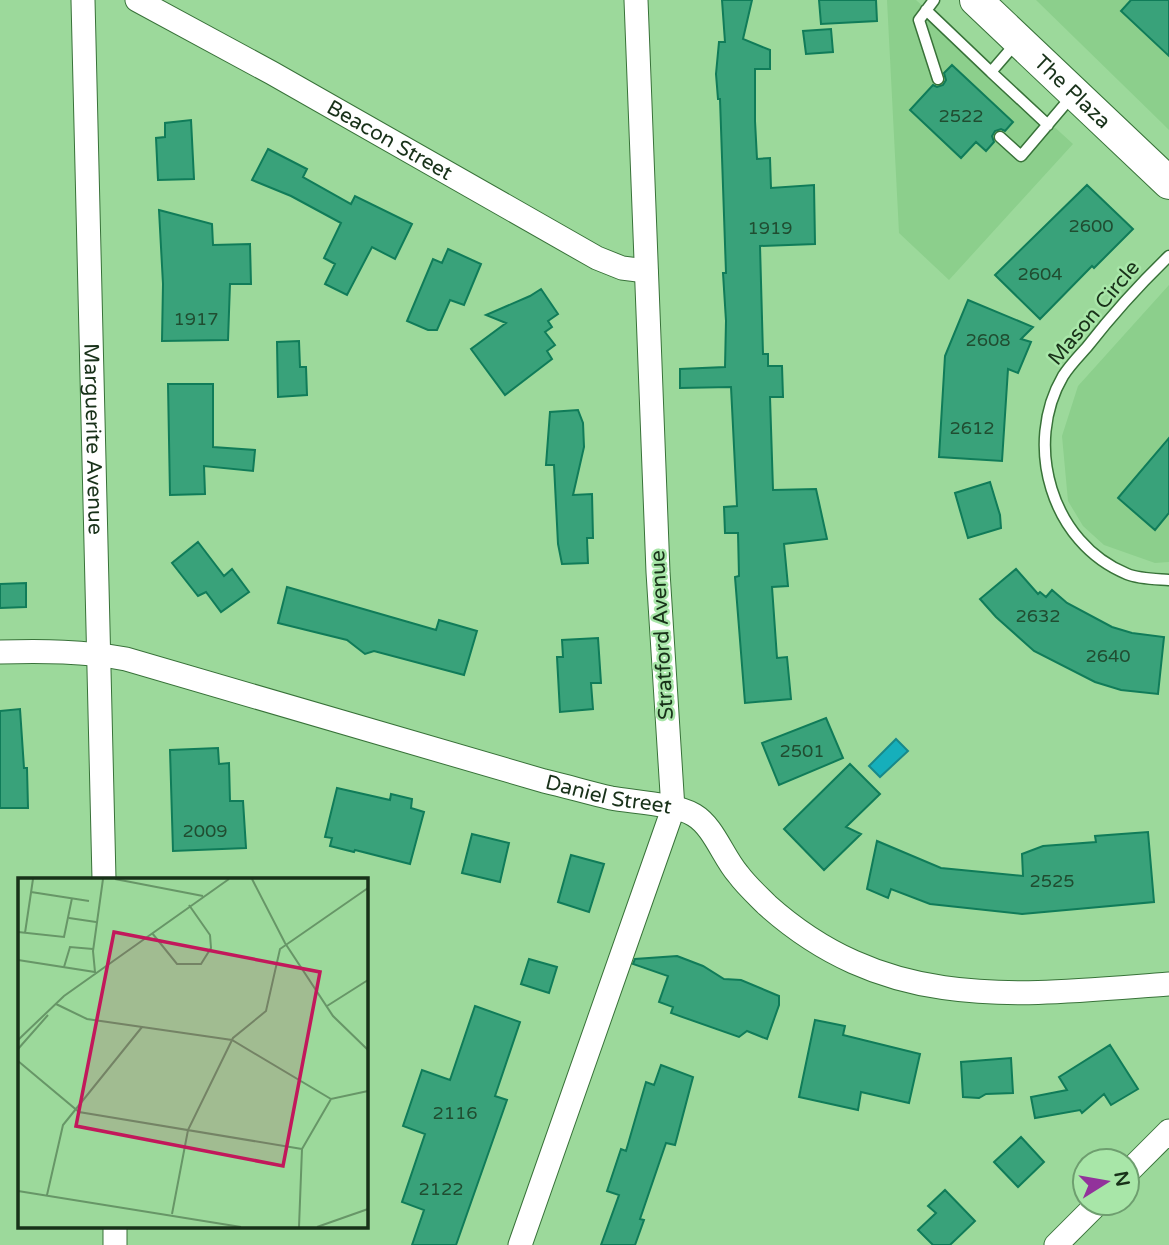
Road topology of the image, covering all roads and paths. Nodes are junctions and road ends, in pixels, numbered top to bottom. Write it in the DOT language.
graph roads {
  1 [pos="83,0"];
  2 [pos="137,0"];
  3 [pos="636,0"];
  4 [pos="934,0"];
  5 [pos="976,0"];
  6 [pos="926,10"];
  7 [pos="1018,41"];
  8 [pos="991,72"];
  9 [pos="938,79"];
  10 [pos="1074,94"];
  11 [pos="1048,125"];
  12 [pos="999,137"];
  13 [pos="1169,183"];
  14 [pos="1169,256"];
  15 [pos="646,271"];
  16 [pos="1169,580"];
  17 [pos="0,652"];
  18 [pos="98,653"];
  19 [pos="673,808"];
  20 [pos="104,878"];
  21 [pos="1169,984"];
  22 [pos="1169,1131"];
  23 [pos="1141,1159"];
  24 [pos="1084,1217"];
  25 [pos="520,1245"];
  26 [pos="1056,1245"];
  1 -- 18 [label="street, Marguerite Avenue"];
  2 -- 15 [label="street, Beacon Street"];
  3 -- 15 [label="street, Stratford Avenue"];
  4 -- 6 [label="lane"];
  5 -- 7 [label="main road, The Plaza"];
  6 -- 8 [label="lane"];
  6 -- 9 [label="lane"];
  7 -- 8 [label="lane"];
  7 -- 10 [label="main road, The Plaza"];
  8 -- 11 [label="lane"];
  10 -- 11 [label="lane"];
  10 -- 13 [label="main road, The Plaza"];
  11 -- 12 [label="lane"];
  14 -- 16 [label="lane, Mason Circle"];
  15 -- 19 [label="street, Stratford Avenue"];
  17 -- 18 [label="street, Daniel Street"];
  18 -- 19 [label="street, Daniel Street"];
  18 -- 20 [label="street, Marguerite Avenue"];
  19 -- 21 [label="street, Daniel Street"];
  19 -- 25 [label="street, Stratford Avenue"];
  22 -- 23 [label="street"];
  24 -- 26 [label="street"];
}
